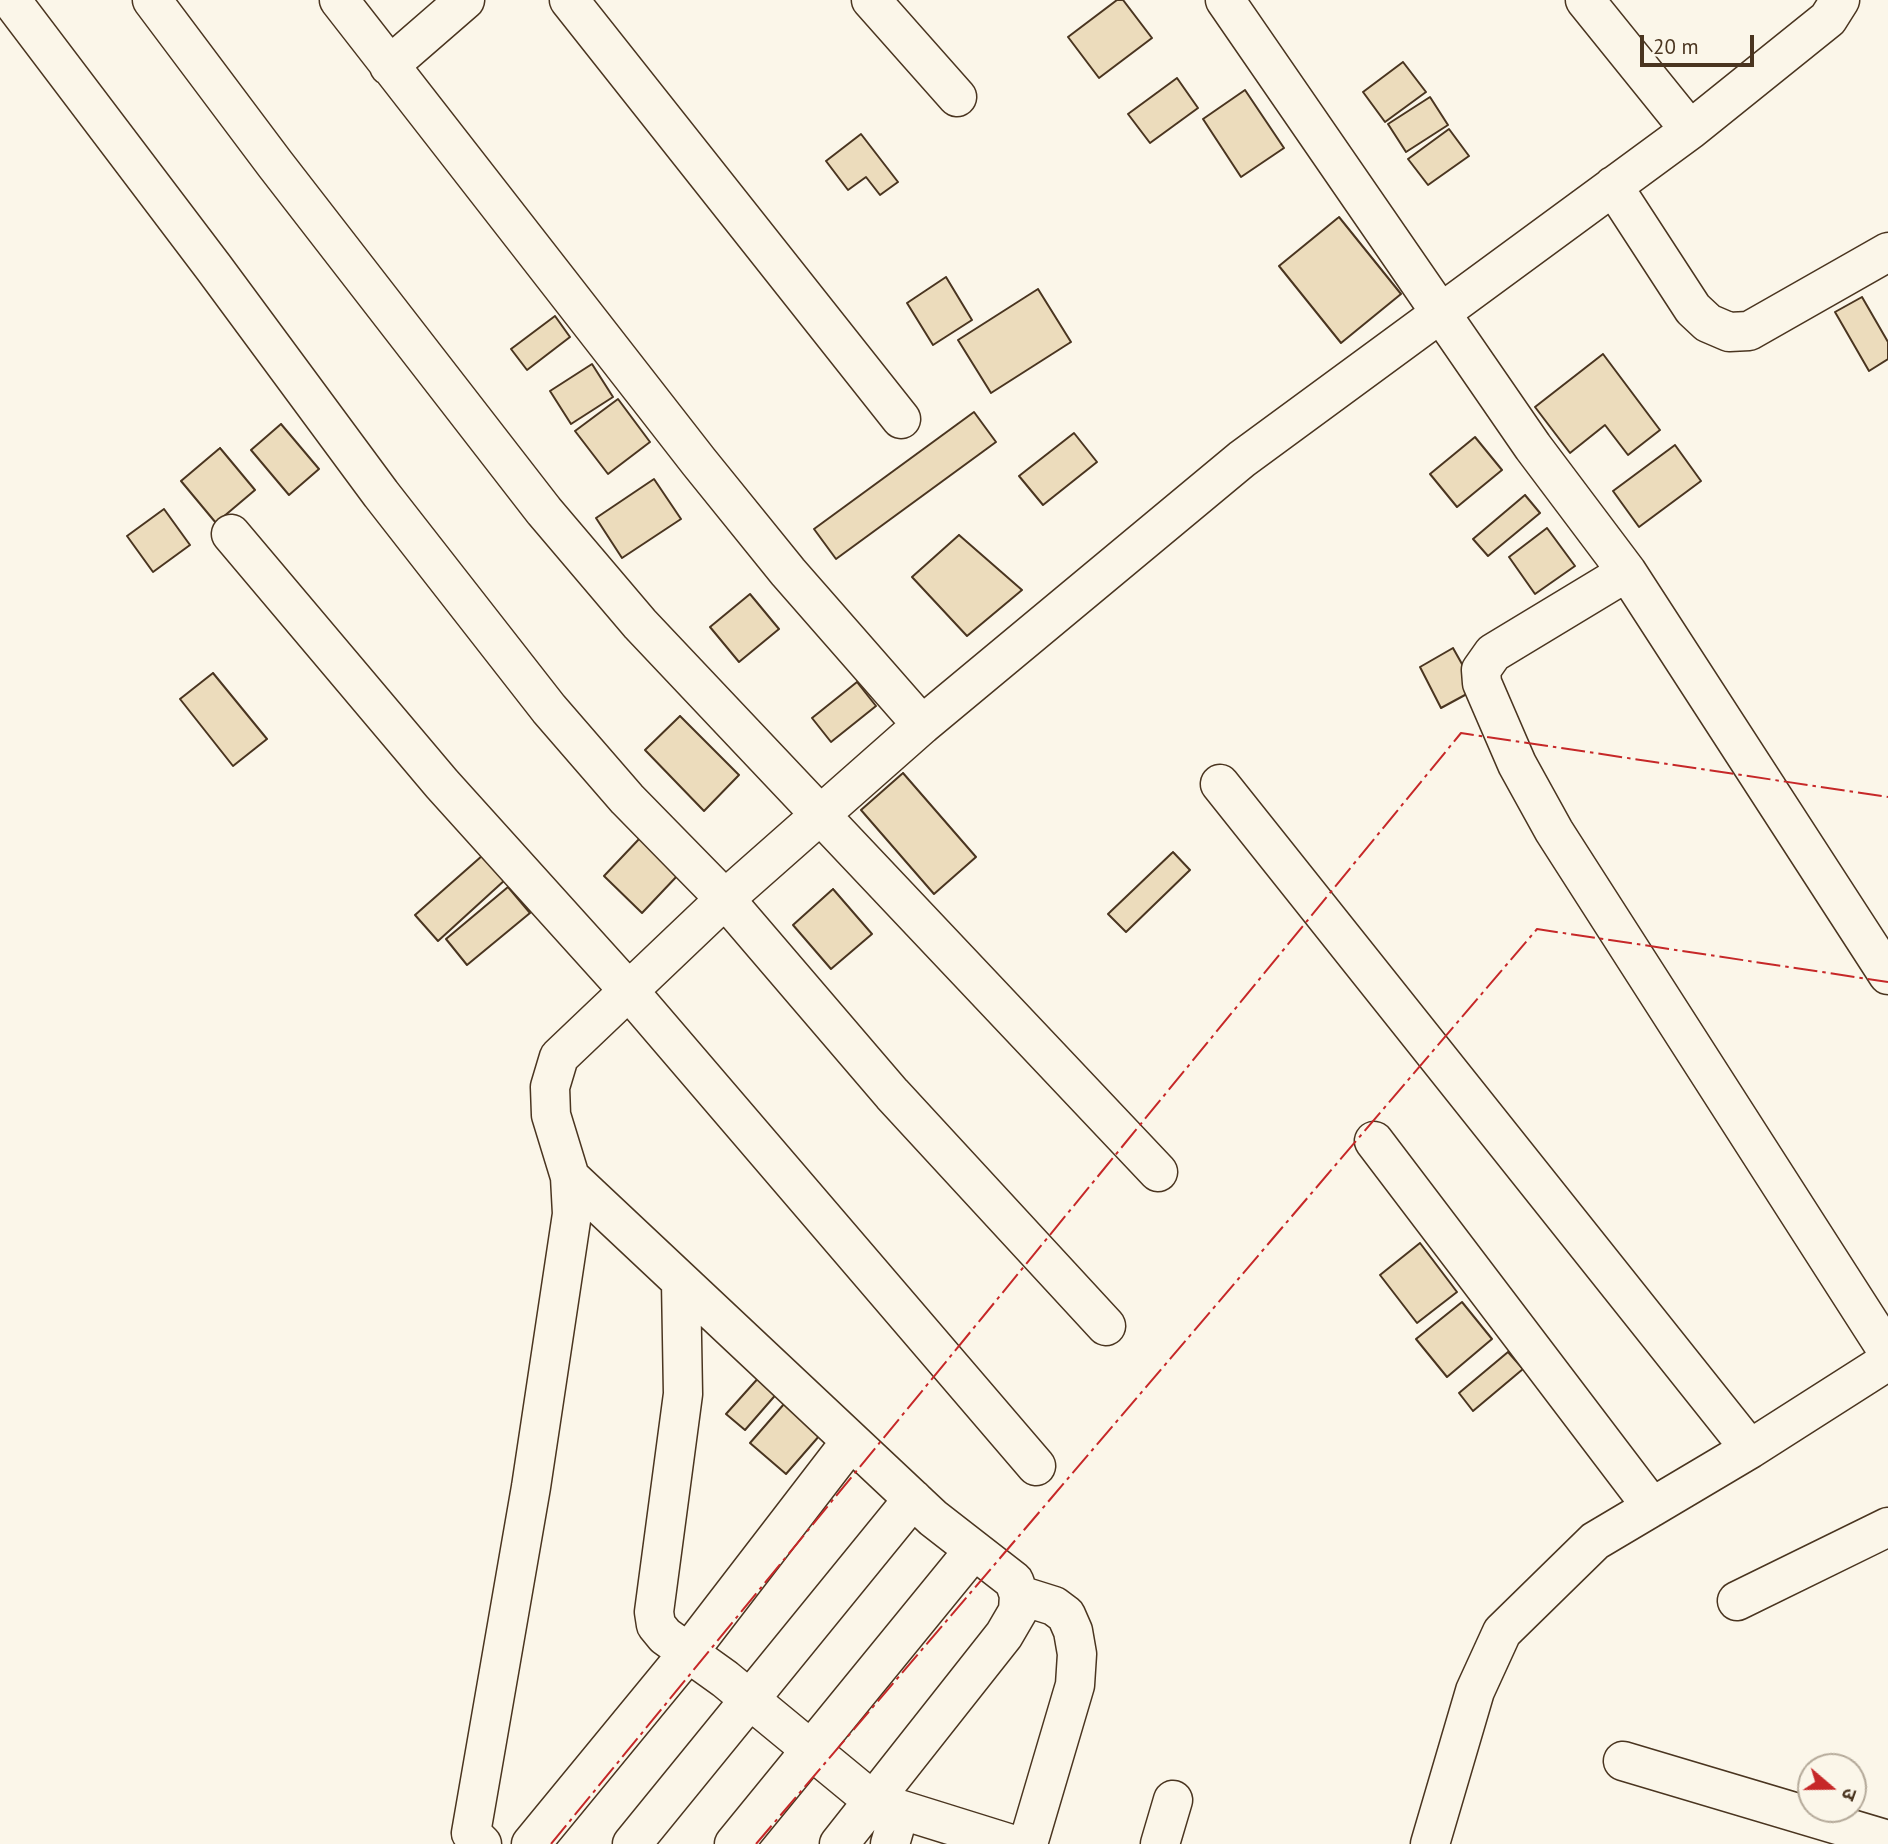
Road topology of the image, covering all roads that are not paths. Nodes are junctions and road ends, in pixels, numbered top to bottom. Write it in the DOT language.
graph roads {
  1 [pos="11,0"];
  2 [pos="152,0"];
  3 [pos="339,0"];
  4 [pos="465,0"];
  5 [pos="569,0"];
  6 [pos="871,0"];
  7 [pos="1225,0"];
  8 [pos="1585,0"];
  9 [pos="1840,0"];
  10 [pos="389,66"];
  11 [pos="957,97"];
  12 [pos="1690,130"];
  13 [pos="1613,186"];
  14 [pos="1888,252"];
  15 [pos="1441,313"];
  16 [pos="901,419"];
  17 [pos="232,534"];
  18 [pos="1627,572"];
  19 [pos="922,725"];
  20 [pos="1220,784"];
  21 [pos="820,817"];
  22 [pos="725,899"];
  23 [pos="1888,975"];
  24 [pos="628,990"];
  25 [pos="1374,1141"];
  26 [pos="1157,1172"];
  27 [pos="570,1177"];
  28 [pos="681,1282"];
  29 [pos="1106,1326"];
  30 [pos="1888,1352"];
  31 [pos="1888,1361"];
  32 [pos="851,1441"];
  33 [pos="1750,1449"];
  34 [pos="1036,1466"];
  35 [pos="913,1499"];
  36 [pos="1652,1507"];
  37 [pos="1888,1527"];
  38 [pos="974,1550"];
  39 [pos="1019,1595"];
  40 [pos="1737,1601"];
  41 [pos="688,1653"];
  42 [pos="749,1698"];
  43 [pos="810,1749"];
  44 [pos="1623,1761"];
  45 [pos="1173,1800"];
  46 [pos="888,1818"];
  47 [pos="1888,1840"];
  48 [pos="482,1844"];
  49 [pos="531,1844"];
  50 [pos="632,1844"];
  51 [pos="734,1844"];
  52 [pos="839,1844"];
  53 [pos="1011,1844"];
  54 [pos="1028,1844"];
  55 [pos="1160,1844"];
  56 [pos="1430,1844"];
  1 -- 22 [label="street"];
  2 -- 21 [label="street"];
  3 -- 10 [label="street"];
  4 -- 10 [label="street"];
  5 -- 16 [label="street"];
  6 -- 11 [label="street"];
  7 -- 15 [label="street"];
  8 -- 12 [label="street"];
  9 -- 12 [label="street"];
  10 -- 19 [label="street"];
  12 -- 13 [label="street"];
  13 -- 14 [label="street"];
  13 -- 15 [label="street"];
  15 -- 18 [label="street"];
  15 -- 19 [label="street"];
  17 -- 24 [label="street"];
  18 -- 23 [label="street"];
  18 -- 30 [label="street"];
  19 -- 21 [label="street"];
  20 -- 33 [label="street"];
  21 -- 22 [label="street"];
  21 -- 26 [label="street"];
  22 -- 24 [label="street"];
  22 -- 29 [label="street"];
  24 -- 27 [label="street"];
  24 -- 34 [label="street"];
  25 -- 36 [label="street"];
  27 -- 28 [label="street"];
  27 -- 48 [label="street"];
  28 -- 32 [label="street"];
  28 -- 41 [label="street"];
  31 -- 33 [label="street"];
  32 -- 35 [label="street"];
  32 -- 41 [label="street"];
  33 -- 36 [label="street"];
  35 -- 38 [label="street"];
  35 -- 42 [label="street"];
  36 -- 56 [label="street"];
  37 -- 40 [label="street"];
  38 -- 39 [label="street"];
  38 -- 43 [label="street"];
  39 -- 46 [label="street"];
  39 -- 54 [label="street"];
  41 -- 42 [label="street"];
  41 -- 49 [label="street"];
  42 -- 43 [label="street"];
  42 -- 50 [label="street"];
  43 -- 46 [label="street"];
  43 -- 51 [label="street"];
  44 -- 47 [label="street"];
  45 -- 55 [label="street"];
  46 -- 52 [label="street"];
  46 -- 53 [label="street"];
}
